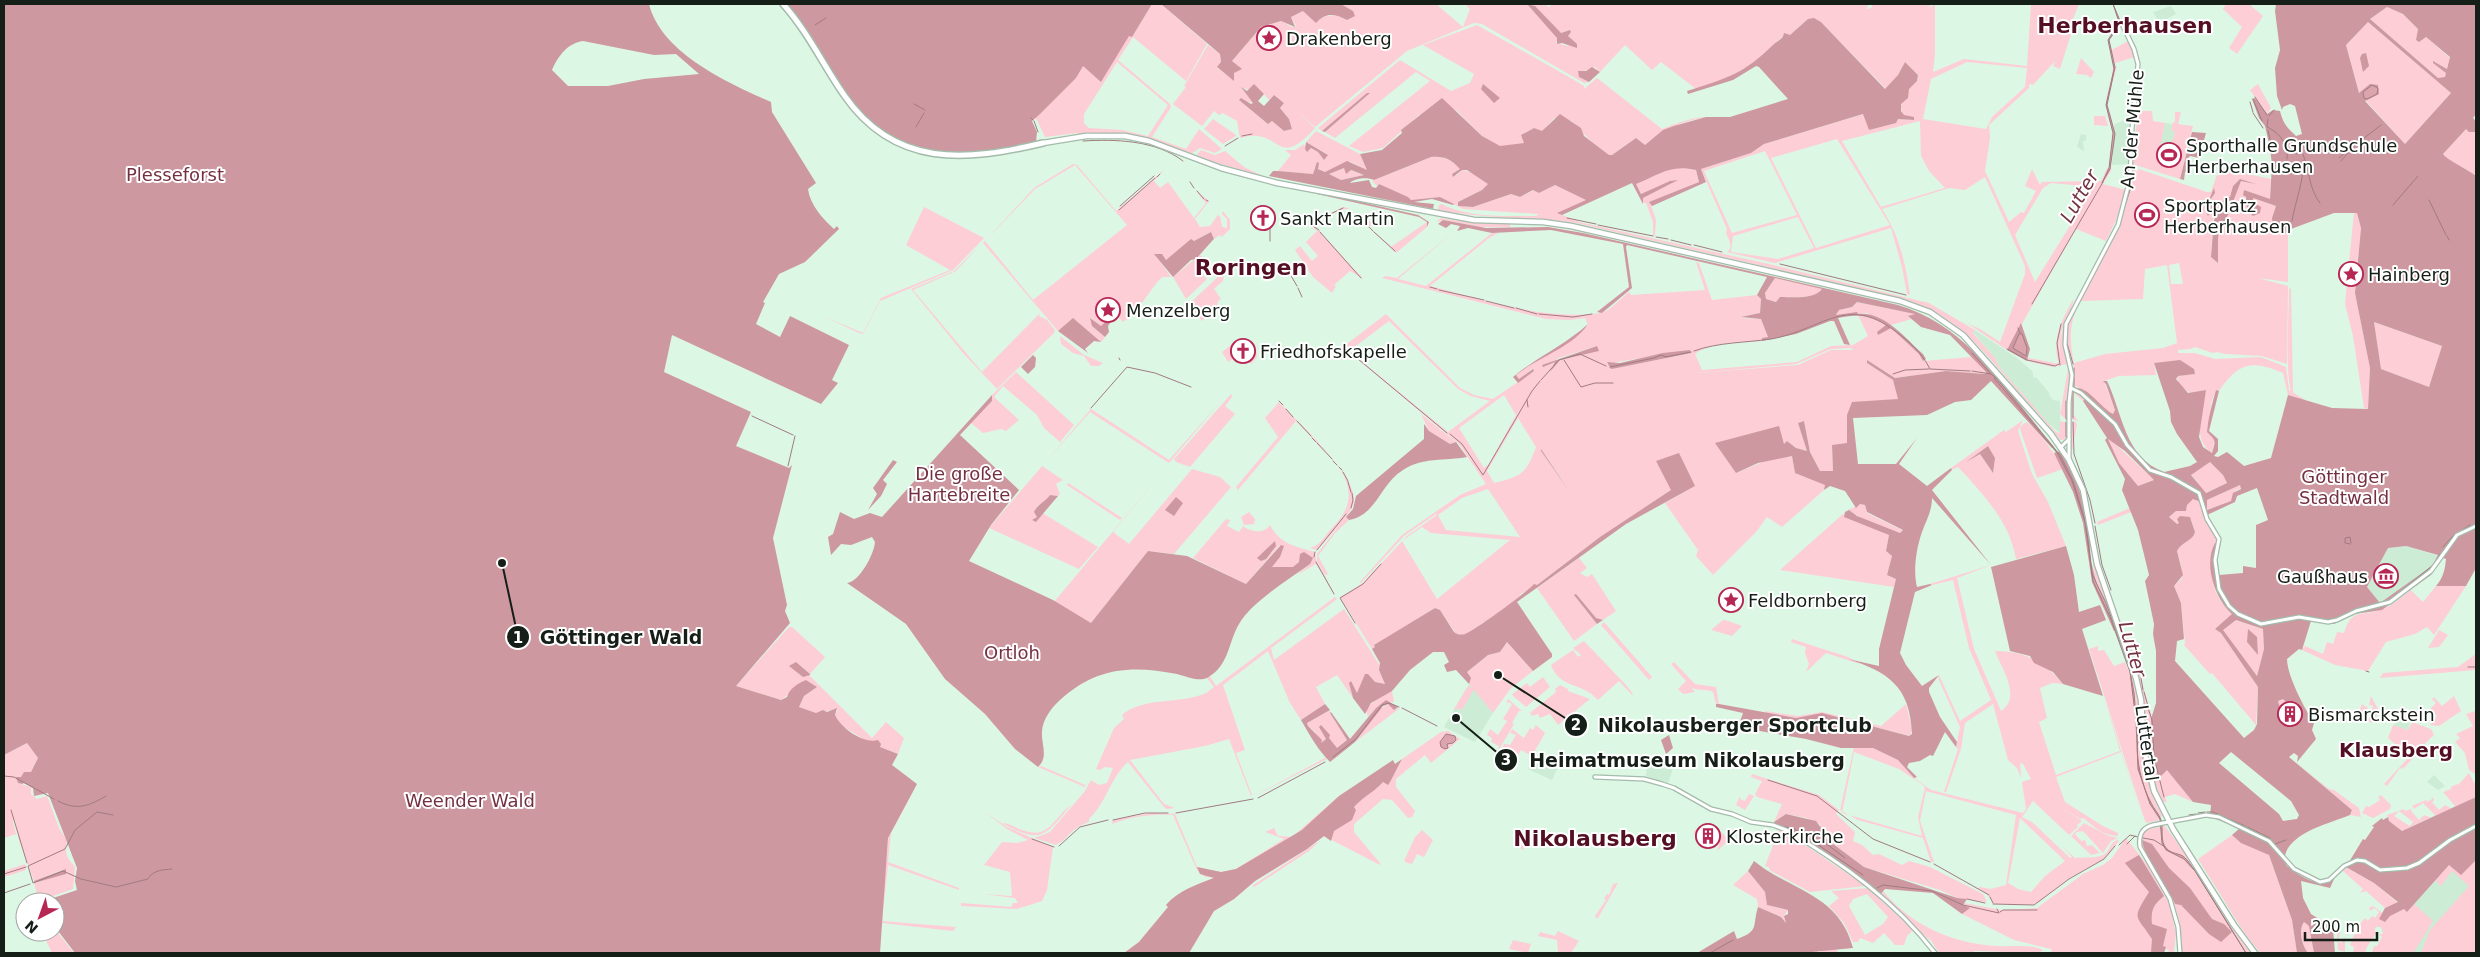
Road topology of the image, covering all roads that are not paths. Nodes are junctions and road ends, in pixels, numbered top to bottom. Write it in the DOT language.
graph roads {
  1 [pos="783,4"];
  2 [pos="2122,24"];
  3 [pos="1043,143"];
  4 [pos="2071,388"];
  5 [pos="2069,439"];
  6 [pos="2061,447"];
  7 [pos="2069,460"];
  8 [pos="2476,526"];
  9 [pos="1595,777"];
  10 [pos="2165,822"];
  11 [pos="2476,826"];
  12 [pos="1935,953"];
  13 [pos="2180,953"];
  14 [pos="2255,953"];
  1 -- 3 [label="highway"];
  2 -- 4 [label="street, An der Mühle"];
  3 -- 6 [label="main road, Luttertal"];
  4 -- 5 [label="street, An der Mühle"];
  4 -- 8 [label="street"];
  5 -- 6 [label="street"];
  5 -- 7 [label="street, An der Mühle"];
  6 -- 7 [label="main road, Luttertal"];
  7 -- 10 [label="main road, Luttertal"];
  9 -- 12 [label="street"];
  10 -- 11 [label="street"];
  10 -- 13 [label="street"];
  10 -- 14 [label="main road, Luttertal"];
}
